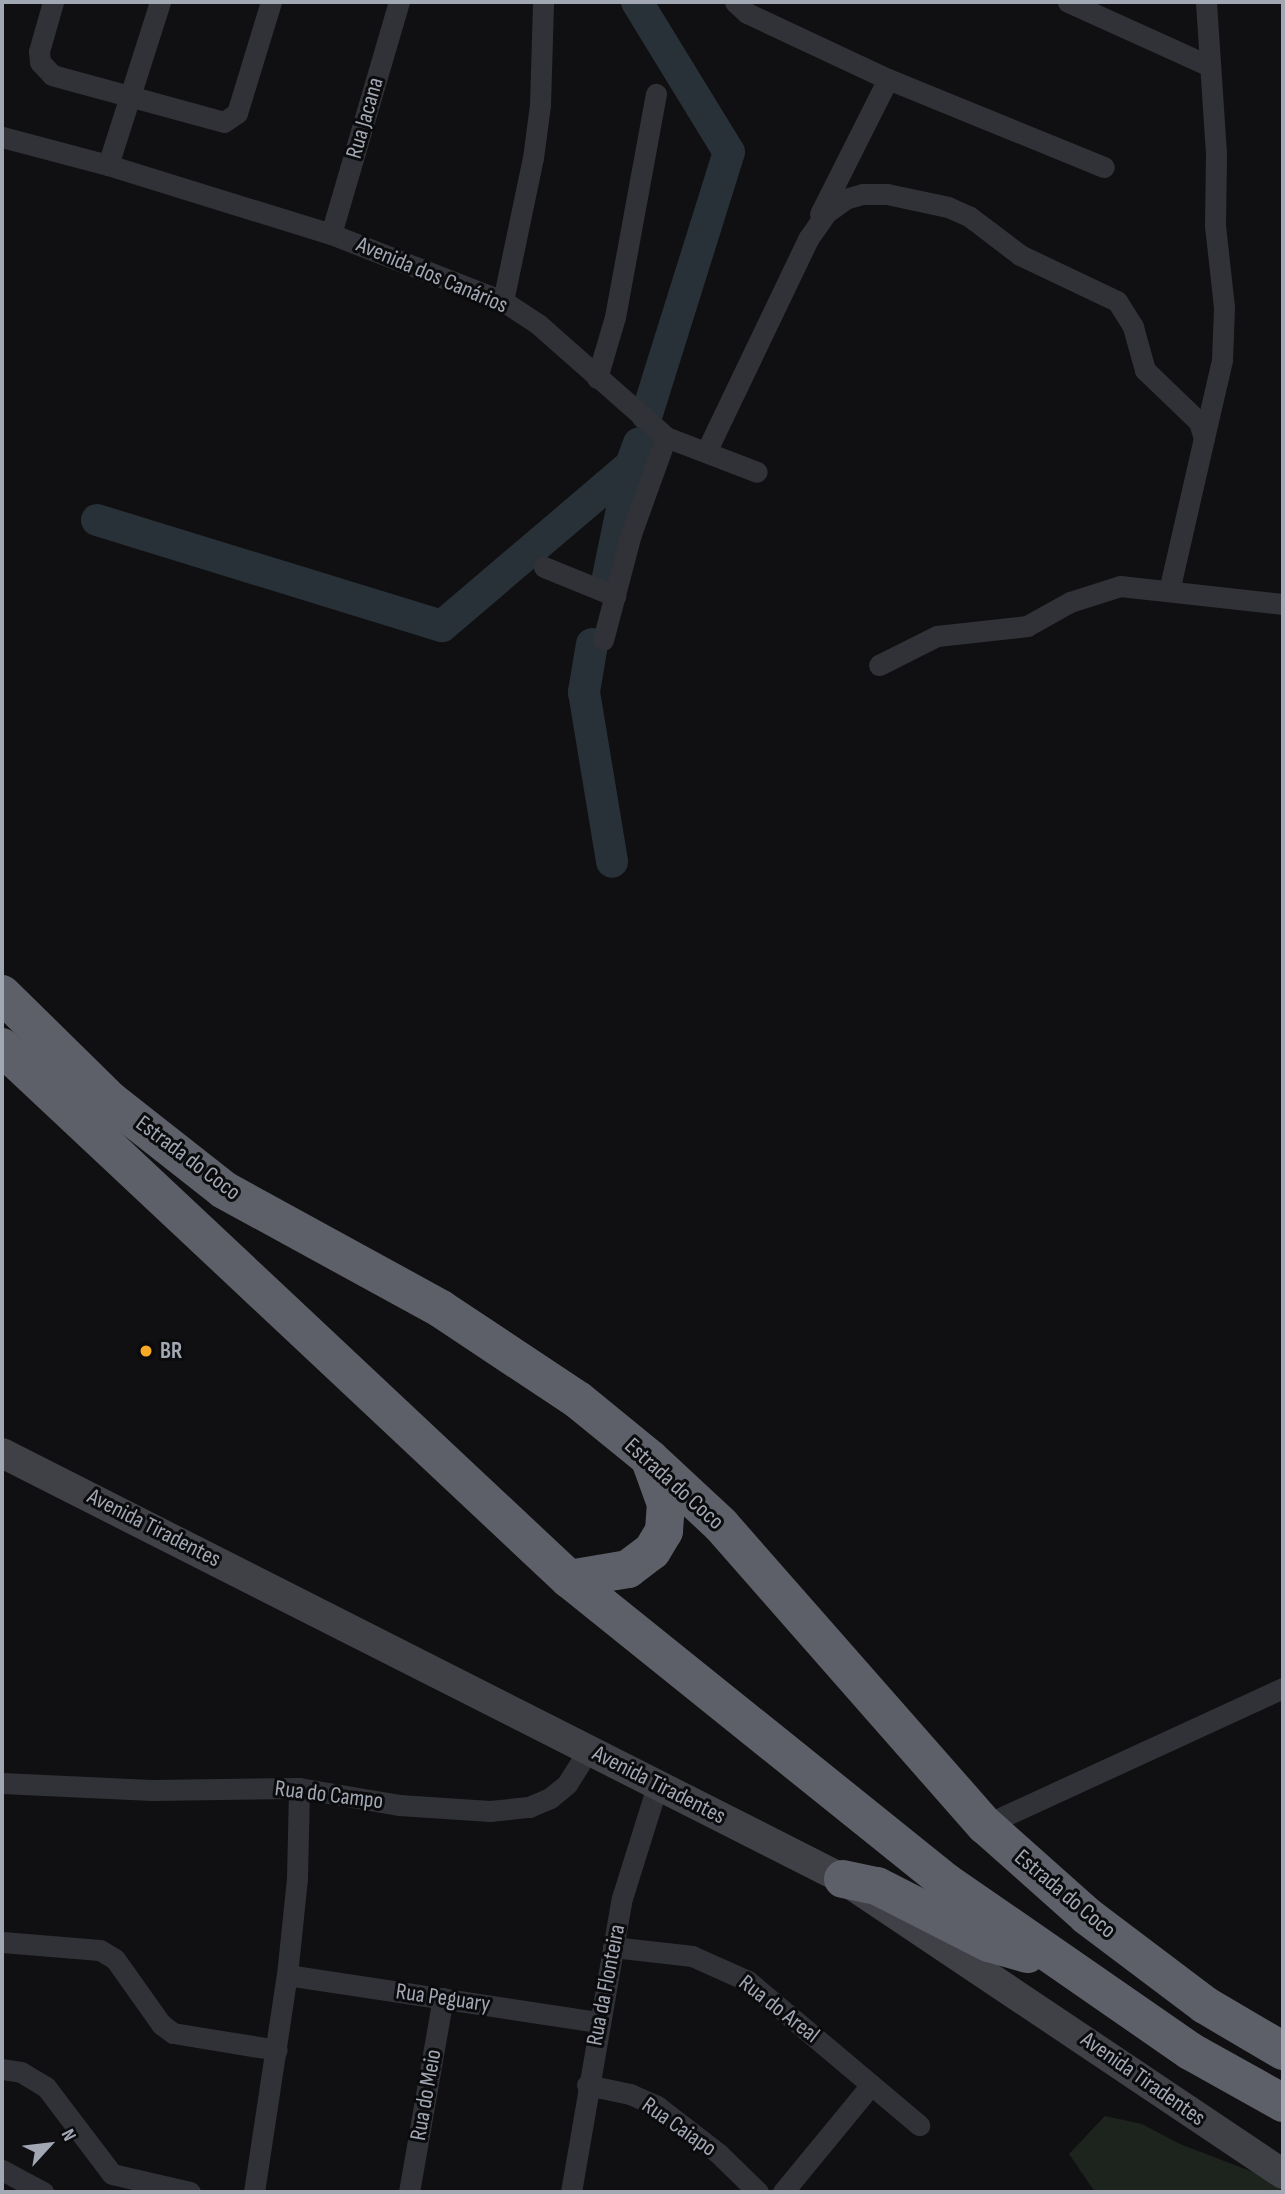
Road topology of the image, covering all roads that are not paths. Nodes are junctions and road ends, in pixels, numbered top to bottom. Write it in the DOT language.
graph roads {
  1 [pos="52,2"];
  2 [pos="160,2"];
  3 [pos="271,2"];
  4 [pos="399,2"];
  5 [pos="542,2"];
  6 [pos="735,2"];
  7 [pos="1068,2"];
  8 [pos="1206,2"];
  9 [pos="1210,66"];
  10 [pos="888,79"];
  11 [pos="656,94"];
  12 [pos="130,98"];
  13 [pos="2,137"];
  14 [pos="108,164"];
  15 [pos="1104,167"];
  16 [pos="331,234"];
  17 [pos="808,239"];
  18 [pos="503,301"];
  19 [pos="597,378"];
  20 [pos="666,436"];
  21 [pos="1204,438"];
  22 [pos="707,450"];
  23 [pos="757,472"];
  24 [pos="544,567"];
  25 [pos="1169,591"];
  26 [pos="615,596"];
  27 [pos="1283,604"];
  28 [pos="603,640"];
  29 [pos="879,665"];
  30 [pos="2,993"];
  31 [pos="2,1048"];
  32 [pos="2,1453"];
  33 [pos="649,1458"];
  34 [pos="569,1579"];
  35 [pos="1283,1688"];
  36 [pos="589,1749"];
  37 [pos="2,1783"];
  38 [pos="658,1783"];
  39 [pos="299,1788"];
  40 [pos="985,1825"];
  41 [pos="843,1879"];
  42 [pos="2,1942"];
  43 [pos="613,1947"];
  44 [pos="1057,1959"];
  45 [pos="287,1975"];
  46 [pos="443,1997"];
  47 [pos="598,2022"];
  48 [pos="277,2050"];
  49 [pos="1283,2051"];
  50 [pos="2,2069"];
  51 [pos="587,2085"];
  52 [pos="871,2085"];
  53 [pos="1283,2103"];
  54 [pos="919,2125"];
  55 [pos="2,2170"];
  56 [pos="1283,2174"];
  57 [pos="107,2183"];
  58 [pos="43,2192"];
  59 [pos="190,2192"];
  60 [pos="254,2192"];
  61 [pos="408,2192"];
  62 [pos="571,2192"];
  63 [pos="758,2192"];
  64 [pos="782,2192"];
  1 -- 12 [label="street"];
  2 -- 12 [label="street"];
  3 -- 12 [label="street"];
  4 -- 16 [label="street, Rua Jacana"];
  5 -- 18 [label="street"];
  6 -- 10 [label="street"];
  7 -- 9 [label="street"];
  8 -- 9 [label="street"];
  9 -- 21 [label="street"];
  10 -- 15 [label="street"];
  10 -- 17 [label="street"];
  11 -- 19 [label="street"];
  12 -- 14 [label="street"];
  13 -- 14 [label="street, Avenida dos Canários"];
  14 -- 16 [label="street, Avenida dos Canários"];
  16 -- 18 [label="street, Avenida dos Canários"];
  17 -- 21 [label="street"];
  17 -- 22 [label="street"];
  18 -- 19 [label="street, Avenida dos Canários"];
  19 -- 20 [label="street, Avenida dos Canários"];
  20 -- 22 [label="street, Avenida dos Canários"];
  20 -- 26 [label="street"];
  21 -- 25 [label="street"];
  22 -- 23 [label="street, Avenida dos Canários"];
  24 -- 26 [label="street"];
  25 -- 27 [label="street"];
  25 -- 29 [label="street"];
  26 -- 28 [label="street"];
  30 -- 33 [label="highway, Estrada do Coco"];
  31 -- 34 [label="highway, Estrada do Coco"];
  32 -- 36 [label="street, Avenida Tiradentes"];
  33 -- 34 [label="highway"];
  33 -- 40 [label="highway, Estrada do Coco"];
  34 -- 44 [label="highway, Estrada do Coco"];
  35 -- 40 [label="street"];
  36 -- 38 [label="street, Avenida Tiradentes"];
  36 -- 39 [label="street, Rua do Campo"];
  37 -- 39 [label="street, Rua do Campo"];
  38 -- 41 [label="street, Avenida Tiradentes"];
  38 -- 43 [label="street, Rua da Flonteira"];
  39 -- 45 [label="street"];
  40 -- 49 [label="highway, Estrada do Coco"];
  41 -- 44 [label="highway"];
  41 -- 56 [label="street, Avenida Tiradentes"];
  42 -- 48 [label="street"];
  43 -- 47 [label="street, Rua da Flonteira"];
  43 -- 52 [label="street, Rua do Areal"];
  44 -- 53 [label="highway, Estrada do Coco"];
  45 -- 46 [label="street, Rua Peguary"];
  45 -- 48 [label="street"];
  46 -- 47 [label="street, Rua Peguary"];
  46 -- 61 [label="street, Rua do Meio"];
  47 -- 51 [label="street, Rua da Flonteira"];
  48 -- 60 [label="street"];
  50 -- 57 [label="street"];
  51 -- 62 [label="street, Rua da Flonteira"];
  51 -- 63 [label="street, Rua Caiapo"];
  52 -- 54 [label="street, Rua do Areal"];
  52 -- 64 [label="street"];
  55 -- 58 [label="street"];
  57 -- 59 [label="street"];
}
